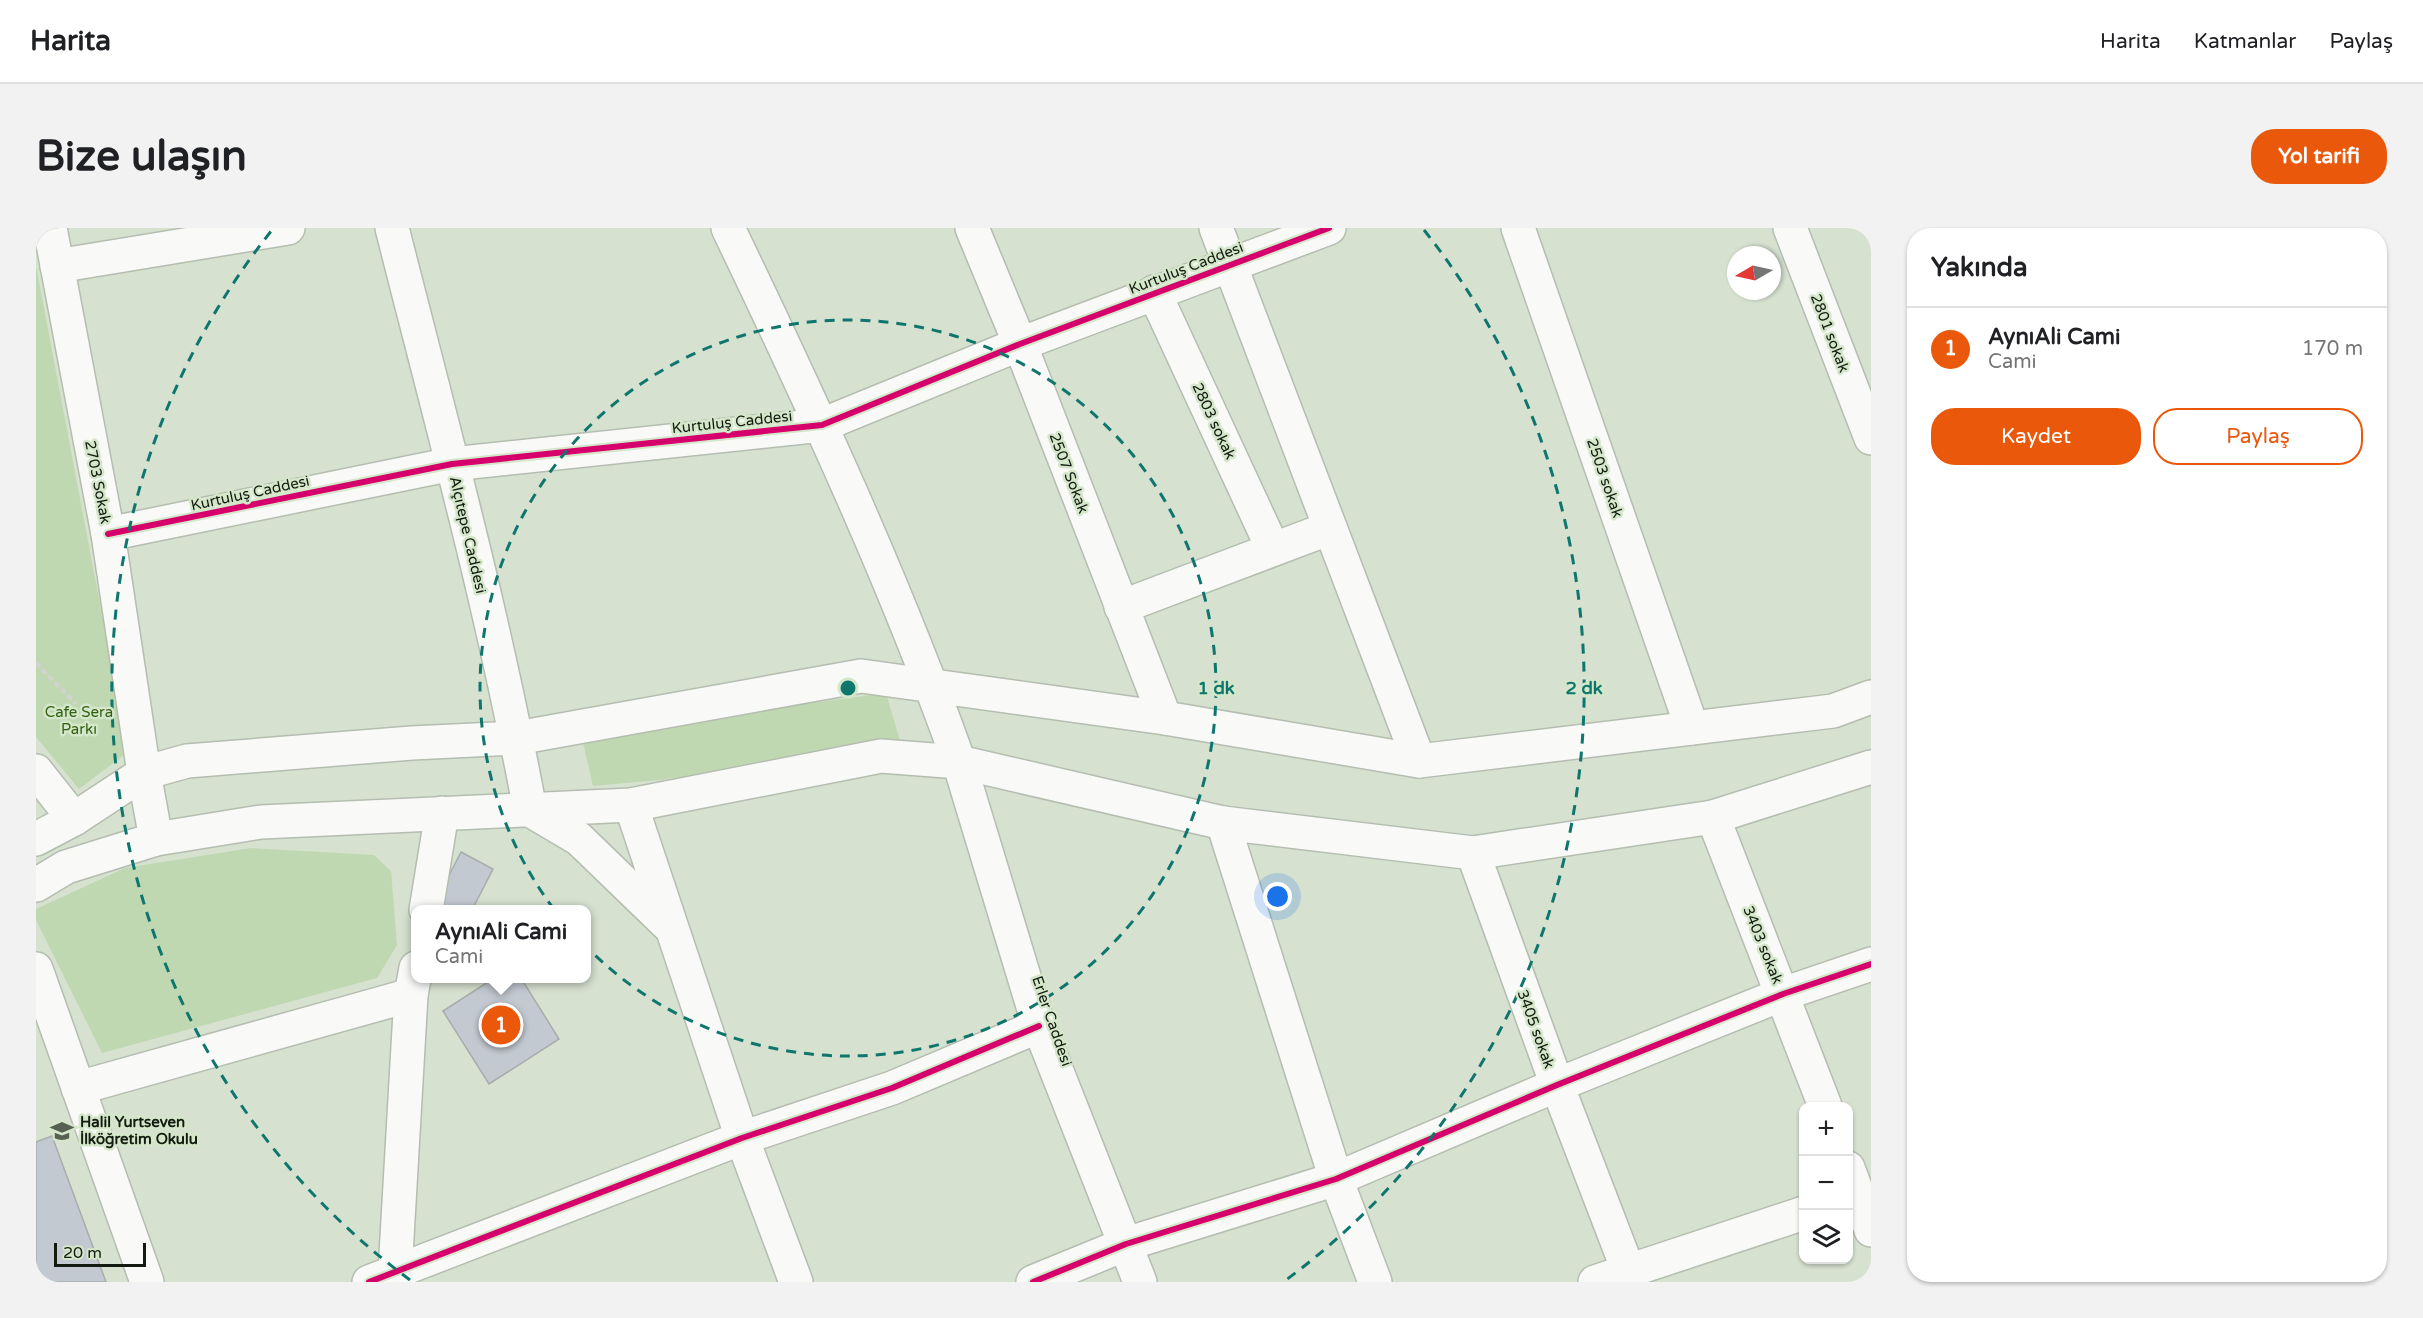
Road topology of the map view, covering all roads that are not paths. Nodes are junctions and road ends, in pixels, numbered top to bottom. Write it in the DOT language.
graph roads {
  1 [pos="50,228"];
  2 [pos="288,228"];
  3 [pos="392,228"];
  4 [pos="728,228"];
  5 [pos="972,228"];
  6 [pos="1216,228"];
  7 [pos="1329,228"];
  8 [pos="1518,228"];
  9 [pos="1790,228"];
  10 [pos="1230,264"];
  11 [pos="57,266"];
  12 [pos="1154,292"];
  13 [pos="1020,344"];
  14 [pos="822,425"];
  15 [pos="1871,438"];
  16 [pos="452,464"];
  17 [pos="1330,528"];
  18 [pos="108,534"];
  19 [pos="1273,549"];
  20 [pos="1121,607"];
  21 [pos="932,686"];
  22 [pos="1871,697"];
  23 [pos="1165,718"];
  24 [pos="1692,728"];
  25 [pos="517,738"];
  26 [pos="1419,761"];
  27 [pos="959,762"];
  28 [pos="1871,767"];
  29 [pos="36,771"];
  30 [pos="144,773"];
  31 [pos="631,806"];
  32 [pos="530,810"];
  33 [pos="442,813"];
  34 [pos="1713,817"];
  35 [pos="74,819"];
  36 [pos="1223,823"];
  37 [pos="156,838"];
  38 [pos="36,839"];
  39 [pos="1473,853"];
  40 [pos="36,885"];
  41 [pos="427,905"];
  42 [pos="672,928"];
  43 [pos="1871,964"];
  44 [pos="36,969"];
  45 [pos="411,983"];
  46 [pos="413,983"];
  47 [pos="1783,994"];
  48 [pos="1039,1026"];
  49 [pos="1557,1085"];
  50 [pos="78,1088"];
  51 [pos="1823,1102"];
  52 [pos="742,1138"];
  53 [pos="1336,1179"];
  54 [pos="1857,1190"];
  55 [pos="1799,1214"];
  56 [pos="1871,1230"];
  57 [pos="1126,1244"];
  58 [pos="1628,1270"];
  59 [pos="387,1279"];
  60 [pos="147,1282"];
  61 [pos="796,1282"];
  62 [pos="1033,1282"];
  63 [pos="1140,1282"];
  64 [pos="1375,1282"];
  65 [pos="1595,1282"];
  1 -- 11 [label="street, 2703 Sokak"];
  2 -- 11 [label="street"];
  3 -- 16 [label="street, Alçıtepe Caddesi"];
  4 -- 14 [label="street, Erler Caddesi"];
  5 -- 13 [label="street, 2507 Sokak"];
  6 -- 10 [label="street"];
  7 -- 10 [label="street, Kurtuluş Caddesi"];
  8 -- 24 [label="street, 2503 sokak"];
  9 -- 15 [label="street, 2801 sokak"];
  10 -- 12 [label="street, Kurtuluş Caddesi"];
  10 -- 17 [label="street"];
  11 -- 18 [label="street, 2703 Sokak"];
  12 -- 13 [label="street, Kurtuluş Caddesi"];
  12 -- 19 [label="street, 2803 sokak"];
  13 -- 14 [label="street, Kurtuluş Caddesi"];
  13 -- 20 [label="street, 2507 Sokak"];
  14 -- 16 [label="street, Kurtuluş Caddesi"];
  14 -- 21 [label="street, Erler Caddesi"];
  16 -- 18 [label="street, Kurtuluş Caddesi"];
  16 -- 25 [label="street, Alçıtepe Caddesi"];
  17 -- 19 [label="street"];
  17 -- 26 [label="street"];
  18 -- 30 [label="street, 2703 Sokak"];
  19 -- 20 [label="street"];
  20 -- 23 [label="street, 2507 Sokak"];
  21 -- 23 [label="street"];
  21 -- 25 [label="street"];
  21 -- 27 [label="street, Erler Caddesi"];
  22 -- 24 [label="street"];
  23 -- 26 [label="street"];
  24 -- 26 [label="street"];
  25 -- 30 [label="street"];
  25 -- 32 [label="street, Alçıtepe Caddesi"];
  27 -- 31 [label="street"];
  27 -- 36 [label="street"];
  27 -- 48 [label="street, Erler Caddesi"];
  28 -- 34 [label="street"];
  29 -- 35 [label="street"];
  30 -- 35 [label="street"];
  30 -- 37 [label="street, 2703 Sokak"];
  31 -- 32 [label="street"];
  31 -- 42 [label="street"];
  32 -- 33 [label="street"];
  32 -- 42 [label="street"];
  33 -- 37 [label="street"];
  33 -- 41 [label="street"];
  34 -- 39 [label="street"];
  34 -- 47 [label="street, 3403 sokak"];
  35 -- 38 [label="street"];
  36 -- 39 [label="street"];
  36 -- 53 [label="street"];
  37 -- 40 [label="street"];
  39 -- 49 [label="street, 3405 sokak"];
  42 -- 52 [label="street"];
  43 -- 47 [label="street"];
  44 -- 50 [label="street"];
  45 -- 50 [label="street"];
  46 -- 59 [label="street"];
  47 -- 49 [label="street"];
  47 -- 51 [label="street, 3403 sokak"];
  48 -- 52 [label="street"];
  48 -- 57 [label="street, Erler Caddesi"];
  49 -- 53 [label="street"];
  49 -- 58 [label="street, 3405 sokak"];
  50 -- 60 [label="street"];
  52 -- 59 [label="street"];
  52 -- 61 [label="street"];
  53 -- 57 [label="street"];
  53 -- 64 [label="street"];
  54 -- 56 [label="street"];
  55 -- 58 [label="street"];
  57 -- 62 [label="street"];
  57 -- 63 [label="street, Erler Caddesi"];
  58 -- 65 [label="street"];
}
